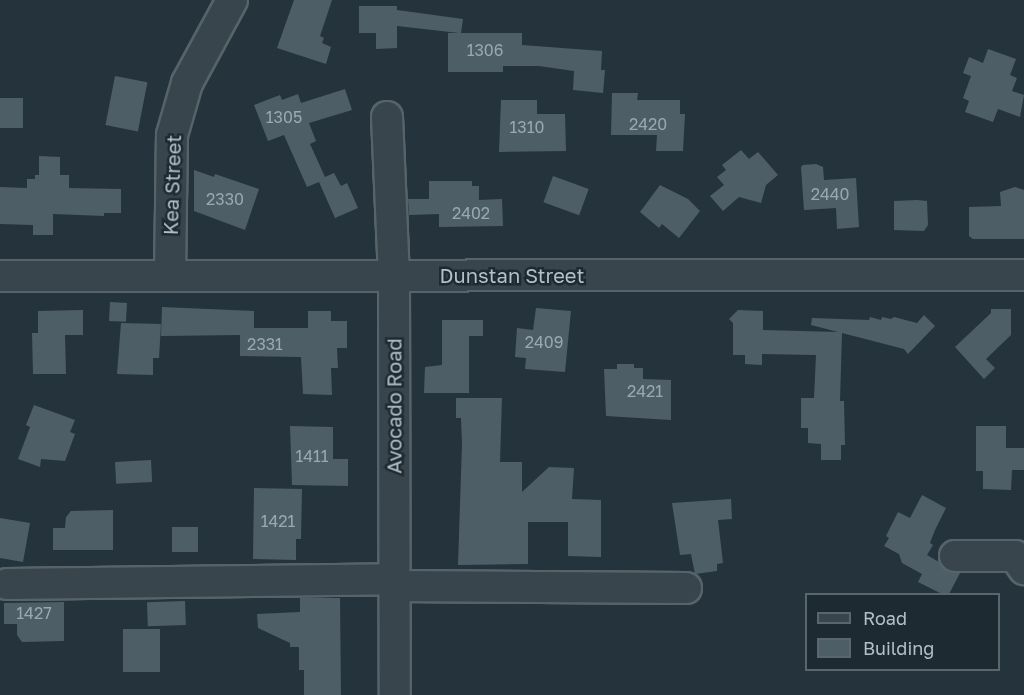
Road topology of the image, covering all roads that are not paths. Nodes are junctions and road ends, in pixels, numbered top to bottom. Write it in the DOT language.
graph roads {
  1 [pos="232,0"];
  2 [pos="387,117"];
  3 [pos="394,275"];
  4 [pos="1024,275"];
  5 [pos="0,276"];
  6 [pos="170,276"];
  7 [pos="956,556"];
  8 [pos="1024,569"];
  9 [pos="395,583"];
  10 [pos="7,584"];
  11 [pos="686,588"];
  12 [pos="394,695"];
  1 -- 6 [label="street, Kea Street"];
  2 -- 3 [label="street, Avocado Road"];
  3 -- 4 [label="street, Dunstan Street"];
  3 -- 6 [label="street, Dunstan Street"];
  3 -- 9 [label="street, Avocado Road"];
  5 -- 6 [label="street, Dunstan Street"];
  7 -- 8 [label="street"];
  9 -- 10 [label="street"];
  9 -- 11 [label="street"];
  9 -- 12 [label="street, Avocado Road"];
}
